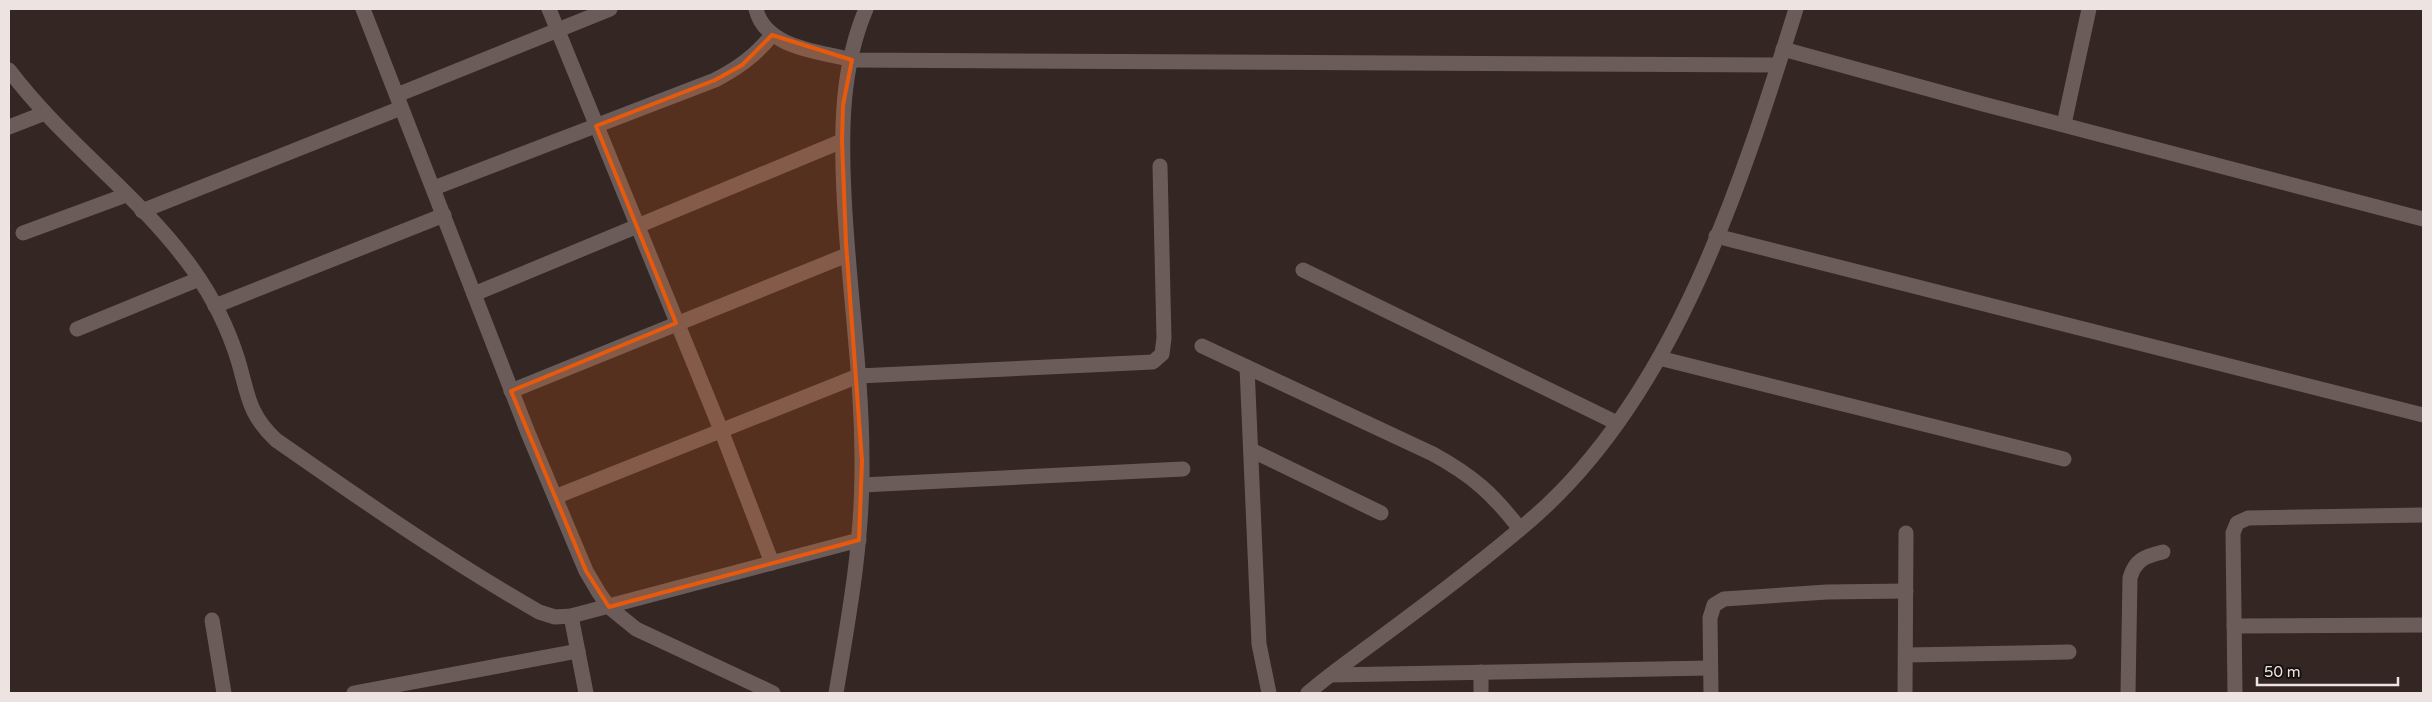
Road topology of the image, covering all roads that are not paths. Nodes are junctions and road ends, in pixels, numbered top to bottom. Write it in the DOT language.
graph roads {
  1 [pos="363,9"];
  2 [pos="549,9"];
  3 [pos="610,9"];
  4 [pos="756,9"];
  5 [pos="866,9"];
  6 [pos="1796,9"];
  7 [pos="2089,9"];
  8 [pos="558,30"];
  9 [pos="772,35"];
  10 [pos="1784,49"];
  11 [pos="852,60"];
  12 [pos="1778,65"];
  13 [pos="9,70"];
  14 [pos="399,102"];
  15 [pos="45,113"];
  16 [pos="2064,124"];
  17 [pos="596,126"];
  18 [pos="9,127"];
  19 [pos="842,141"];
  20 [pos="1160,166"];
  21 [pos="434,188"];
  22 [pos="126,195"];
  23 [pos="142,211"];
  24 [pos="444,215"];
  25 [pos="2423,219"];
  26 [pos="637,226"];
  27 [pos="23,233"];
  28 [pos="1716,236"];
  29 [pos="847,255"];
  30 [pos="1303,270"];
  31 [pos="199,279"];
  32 [pos="474,294"];
  33 [pos="215,306"];
  34 [pos="676,323"];
  35 [pos="76,329"];
  36 [pos="1202,346"];
  37 [pos="1659,358"];
  38 [pos="1246,367"];
  39 [pos="858,376"];
  40 [pos="512,391"];
  41 [pos="2423,415"];
  42 [pos="1617,423"];
  43 [pos="720,430"];
  44 [pos="1251,450"];
  45 [pos="2064,459"];
  46 [pos="1183,469"];
  47 [pos="862,485"];
  48 [pos="555,496"];
  49 [pos="1381,513"];
  50 [pos="2423,515"];
  51 [pos="1520,529"];
  52 [pos="1906,533"];
  53 [pos="859,540"];
  54 [pos="2162,552"];
  55 [pos="772,563"];
  56 [pos="1906,591"];
  57 [pos="609,607"];
  58 [pos="571,616"];
  59 [pos="212,620"];
  60 [pos="2423,625"];
  61 [pos="2234,626"];
  62 [pos="578,651"];
  63 [pos="2069,652"];
  64 [pos="1906,655"];
  65 [pos="1710,668"];
  66 [pos="1481,672"];
  67 [pos="1332,675"];
  68 [pos="224,693"];
  69 [pos="354,693"];
  70 [pos="586,693"];
  71 [pos="773,693"];
  72 [pos="836,693"];
  73 [pos="1269,693"];
  74 [pos="1308,693"];
  75 [pos="1481,693"];
  76 [pos="1711,693"];
  77 [pos="1905,693"];
  78 [pos="2128,693"];
  79 [pos="2235,693"];
  1 -- 14 [label="street"];
  2 -- 8 [label="street"];
  3 -- 8 [label="street"];
  4 -- 9 [label="street"];
  5 -- 11 [label="street"];
  6 -- 10 [label="street"];
  7 -- 16 [label="street"];
  8 -- 14 [label="street"];
  8 -- 17 [label="street"];
  9 -- 11 [label="street"];
  9 -- 17 [label="street"];
  10 -- 12 [label="street"];
  10 -- 16 [label="street"];
  11 -- 12 [label="street"];
  11 -- 19 [label="street"];
  12 -- 28 [label="street"];
  13 -- 15 [label="street"];
  14 -- 21 [label="street"];
  14 -- 23 [label="street"];
  15 -- 18 [label="street"];
  15 -- 22 [label="street"];
  16 -- 25 [label="street"];
  17 -- 21 [label="street"];
  17 -- 26 [label="street"];
  19 -- 26 [label="street"];
  19 -- 29 [label="street"];
  20 -- 39 [label="street"];
  21 -- 24 [label="street"];
  22 -- 23 [label="street"];
  22 -- 27 [label="street"];
  23 -- 31 [label="street"];
  24 -- 32 [label="street"];
  24 -- 33 [label="street"];
  26 -- 32 [label="street"];
  26 -- 34 [label="street"];
  28 -- 37 [label="street"];
  28 -- 41 [label="street"];
  29 -- 34 [label="street"];
  29 -- 39 [label="street"];
  30 -- 42 [label="street"];
  31 -- 33 [label="street"];
  31 -- 35 [label="street"];
  32 -- 40 [label="street"];
  33 -- 58 [label="street"];
  34 -- 40 [label="street"];
  34 -- 43 [label="street"];
  36 -- 38 [label="street"];
  37 -- 42 [label="street"];
  37 -- 45 [label="street"];
  38 -- 44 [label="street"];
  38 -- 51 [label="street"];
  39 -- 43 [label="street"];
  39 -- 47 [label="street"];
  40 -- 48 [label="street"];
  42 -- 51 [label="street"];
  43 -- 48 [label="street"];
  43 -- 55 [label="street"];
  44 -- 49 [label="street"];
  44 -- 73 [label="street"];
  46 -- 47 [label="street"];
  47 -- 53 [label="street"];
  48 -- 57 [label="street"];
  50 -- 61 [label="street"];
  51 -- 67 [label="street"];
  52 -- 56 [label="street"];
  53 -- 55 [label="street"];
  53 -- 72 [label="street"];
  54 -- 78 [label="street"];
  55 -- 57 [label="street"];
  56 -- 64 [label="street"];
  56 -- 65 [label="street"];
  57 -- 58 [label="street"];
  57 -- 71 [label="street"];
  58 -- 62 [label="street"];
  59 -- 68 [label="street"];
  60 -- 61 [label="street"];
  61 -- 79 [label="street"];
  62 -- 69 [label="street"];
  62 -- 70 [label="street"];
  63 -- 64 [label="street"];
  64 -- 77 [label="street"];
  65 -- 66 [label="street"];
  65 -- 76 [label="street"];
  66 -- 67 [label="street"];
  66 -- 75 [label="street"];
  67 -- 74 [label="street"];
}
